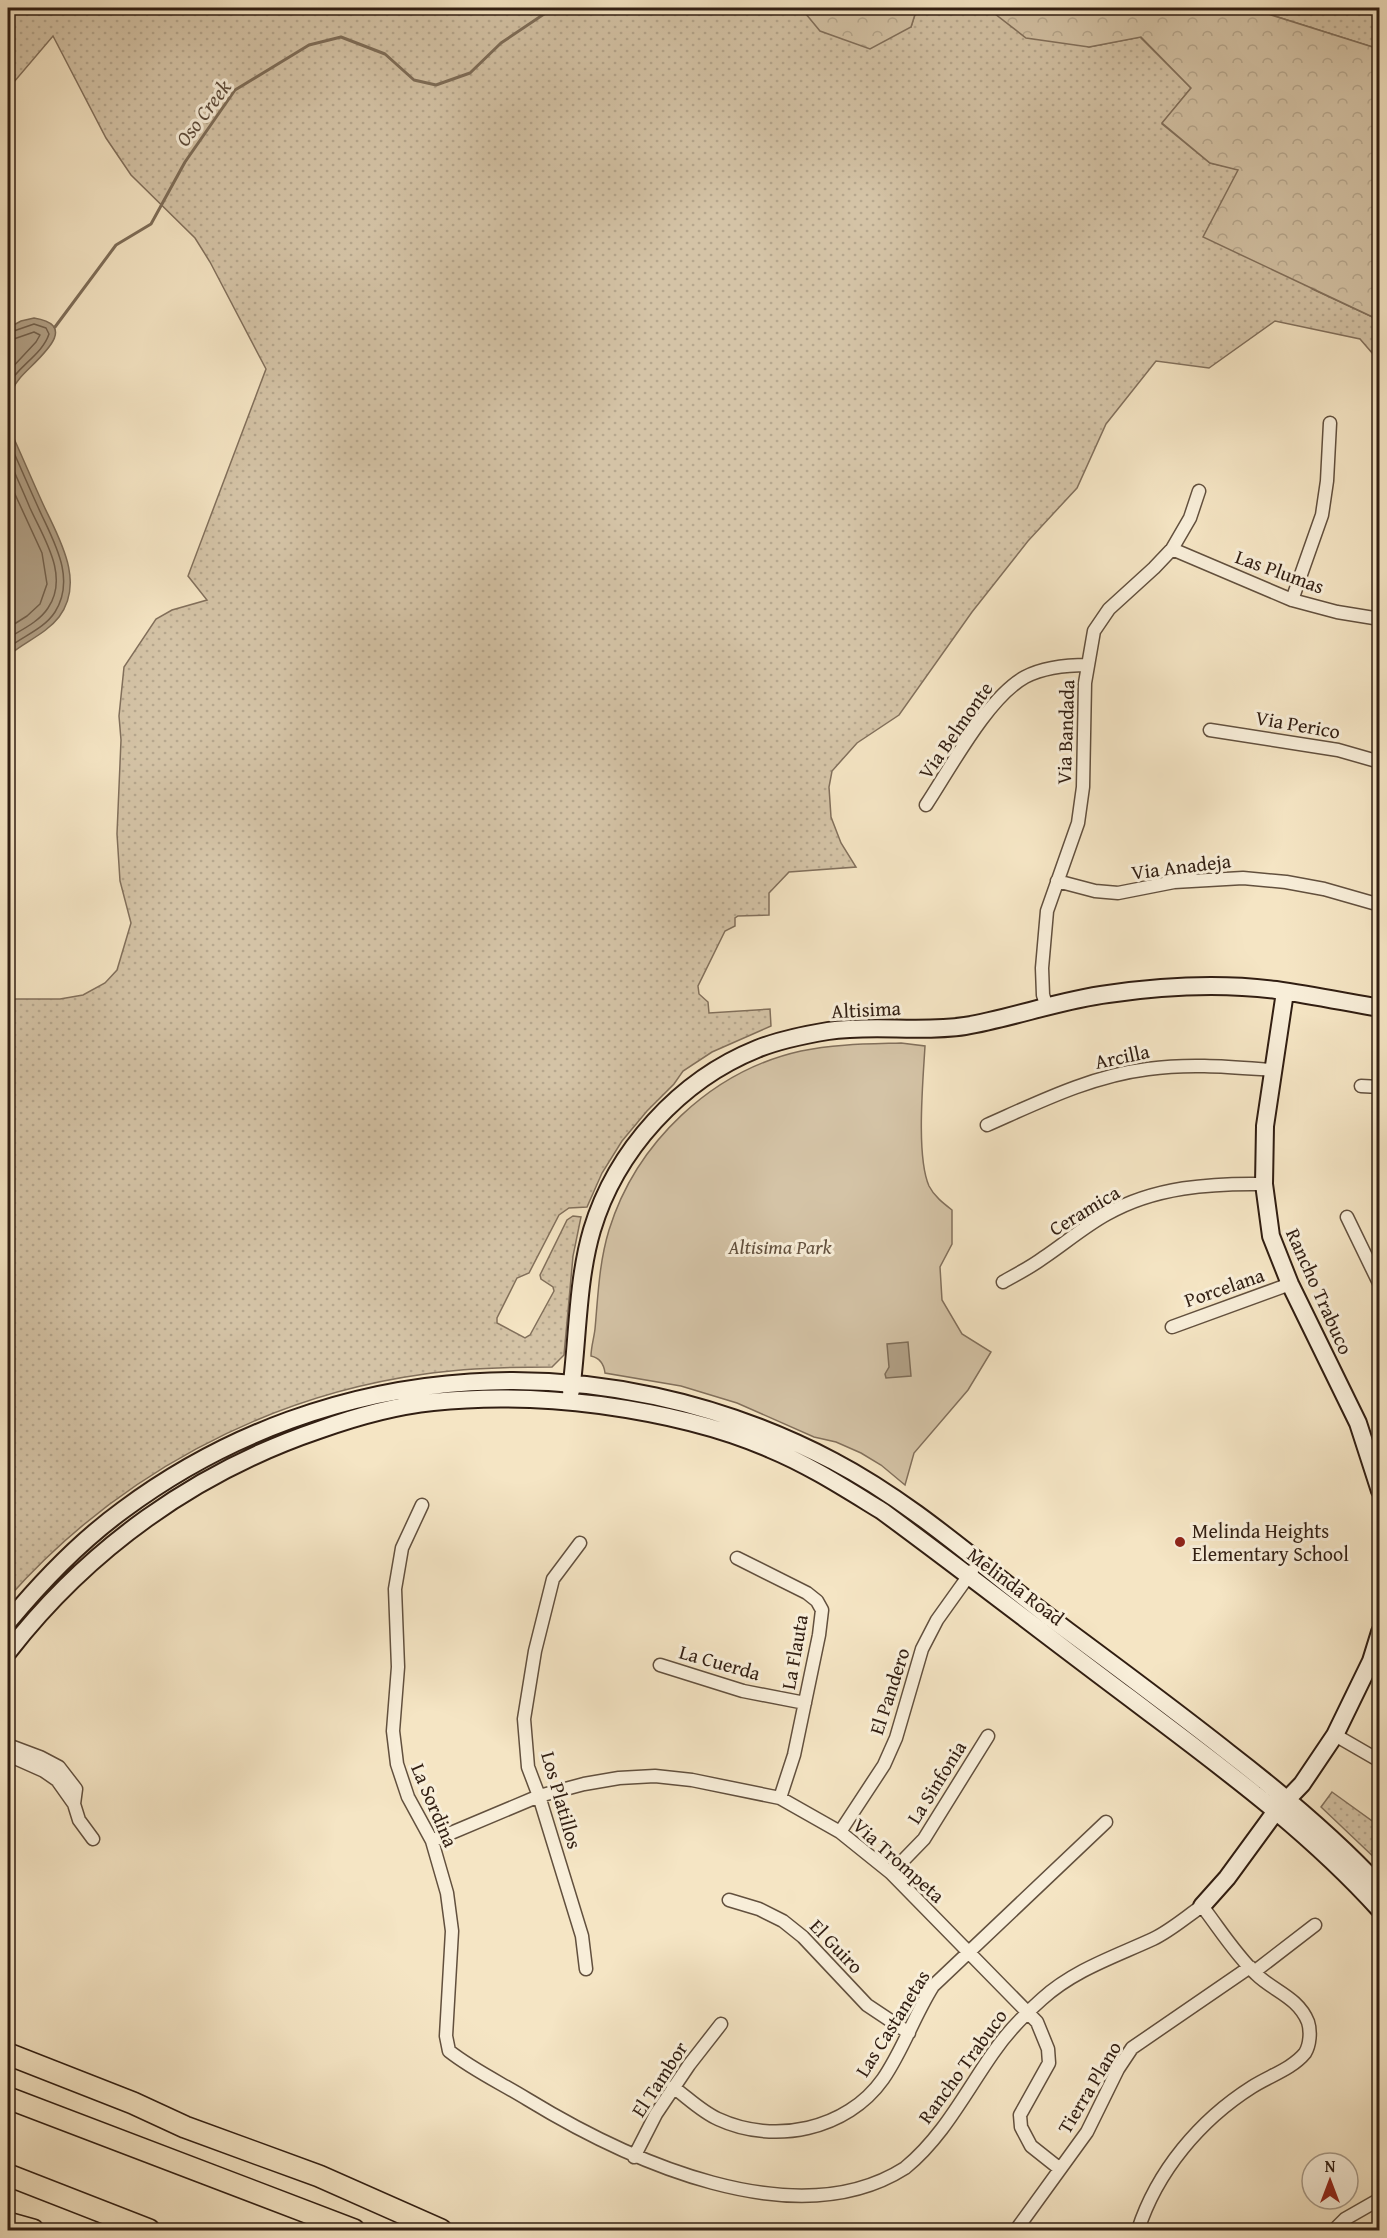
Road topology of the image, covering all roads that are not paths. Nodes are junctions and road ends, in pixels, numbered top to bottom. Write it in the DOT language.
graph roads {
  1 [pos="1330,423"];
  2 [pos="1199,490"];
  3 [pos="1172,549"];
  4 [pos="1292,600"];
  5 [pos="1380,619"];
  6 [pos="1088,665"];
  7 [pos="1210,730"];
  8 [pos="1380,762"];
  9 [pos="927,805"];
  10 [pos="1057,881"];
  11 [pos="1380,905"];
  12 [pos="1285,992"];
  13 [pos="1047,1007"];
  14 [pos="1380,1008"];
  15 [pos="1273,1070"];
  16 [pos="1361,1086"];
  17 [pos="1380,1087"];
  18 [pos="987,1125"];
  19 [pos="1263,1184"];
  20 [pos="1347,1217"];
  21 [pos="1004,1282"];
  22 [pos="1290,1284"];
  23 [pos="1380,1285"];
  24 [pos="1172,1327"];
  25 [pos="572,1382"];
  26 [pos="570,1402"];
  27 [pos="1380,1491"];
  28 [pos="422,1506"];
  29 [pos="580,1543"];
  30 [pos="737,1558"];
  31 [pos="978,1562"];
  32 [pos="968,1577"];
  33 [pos="8,1622"];
  34 [pos="1377,1650"];
  35 [pos="8,1652"];
  36 [pos="660,1665"];
  37 [pos="804,1703"];
  38 [pos="1335,1735"];
  39 [pos="988,1736"];
  40 [pos="8,1745"];
  41 [pos="8,1755"];
  42 [pos="1380,1761"];
  43 [pos="539,1796"];
  44 [pos="780,1798"];
  45 [pos="74,1804"];
  46 [pos="1282,1805"];
  47 [pos="1106,1822"];
  48 [pos="840,1833"];
  49 [pos="93,1839"];
  50 [pos="432,1841"];
  51 [pos="891,1873"];
  52 [pos="1380,1887"];
  53 [pos="729,1900"];
  54 [pos="1202,1906"];
  55 [pos="1380,1910"];
  56 [pos="1315,1925"];
  57 [pos="968,1952"];
  58 [pos="586,1969"];
  59 [pos="1252,1970"];
  60 [pos="1027,2013"];
  61 [pos="721,2024"];
  62 [pos="909,2033"];
  63 [pos="449,2051"];
  64 [pos="8,2054"];
  65 [pos="673,2088"];
  66 [pos="8,2098"];
  67 [pos="634,2157"];
  68 [pos="1060,2169"];
  69 [pos="8,2175"];
  70 [pos="1380,2199"];
  71 [pos="8,2223"];
  72 [pos="33,2230"];
  73 [pos="149,2230"];
  74 [pos="354,2230"];
  75 [pos="441,2230"];
  76 [pos="1016,2230"];
  77 [pos="1138,2230"];
  78 [pos="1334,2230"];
  1 -- 4 [label="street"];
  2 -- 3 [label="street, Via Bandada"];
  3 -- 4 [label="street, Las Plumas"];
  3 -- 6 [label="street, Via Bandada"];
  4 -- 5 [label="street, Las Plumas"];
  6 -- 9 [label="street, Via Belmonte"];
  6 -- 10 [label="street, Via Bandada"];
  7 -- 8 [label="street, Via Perico"];
  10 -- 11 [label="street, Via Anadeja"];
  10 -- 13 [label="street, Via Bandada"];
  12 -- 13 [label="main road, Altisima"];
  12 -- 14 [label="main road, Altisima"];
  12 -- 15 [label="main road, Rancho Trabuco"];
  13 -- 25 [label="main road, Altisima"];
  15 -- 18 [label="street, Arcilla"];
  15 -- 19 [label="main road, Rancho Trabuco"];
  16 -- 17 [label="street"];
  19 -- 21 [label="street, Ceramica"];
  19 -- 22 [label="main road, Rancho Trabuco"];
  20 -- 23 [label="street"];
  22 -- 24 [label="street, Porcelana"];
  22 -- 27 [label="main road, Rancho Trabuco"];
  25 -- 26 [label="main road, Altisima"];
  25 -- 31 [label="main road, Melinda Road"];
  25 -- 33 [label="main road, Melinda Road"];
  26 -- 32 [label="main road, Melinda Road"];
  26 -- 35 [label="main road, Melinda Road"];
  28 -- 50 [label="street, La Sordina"];
  29 -- 43 [label="street, Los Platillos"];
  30 -- 37 [label="street, La Flauta"];
  31 -- 32 [label="street, El Pandero"];
  31 -- 46 [label="main road, Melinda Road"];
  32 -- 46 [label="main road, Melinda Road"];
  32 -- 48 [label="street, El Pandero"];
  34 -- 38 [label="main road, Rancho Trabuco"];
  36 -- 37 [label="street, La Cuerda"];
  37 -- 44 [label="street, La Flauta"];
  38 -- 42 [label="street"];
  38 -- 46 [label="main road, Rancho Trabuco"];
  39 -- 51 [label="street, La Sinfonia"];
  40 -- 45 [label="street"];
  41 -- 45 [label="street"];
  43 -- 44 [label="street, Via Trompeta"];
  43 -- 50 [label="street, Via Trompeta"];
  43 -- 58 [label="street, Los Platillos"];
  44 -- 48 [label="street, Via Trompeta"];
  45 -- 49 [label="street"];
  46 -- 52 [label="main road, Melinda Road"];
  46 -- 54 [label="main road, Rancho Trabuco"];
  46 -- 55 [label="main road, Melinda Road"];
  47 -- 57 [label="street, Las Castanetas"];
  48 -- 51 [label="street, Via Trompeta"];
  50 -- 63 [label="street, La Sordina"];
  51 -- 57 [label="street, Via Trompeta"];
  53 -- 62 [label="street, El Guiro"];
  54 -- 59 [label="street"];
  54 -- 60 [label="street, Rancho Trabuco"];
  56 -- 59 [label="street, Tierra Plano"];
  57 -- 60 [label="street, Via Trompeta"];
  57 -- 62 [label="street, Las Castanetas"];
  59 -- 68 [label="street, Tierra Plano"];
  59 -- 77 [label="street"];
  60 -- 67 [label="street, Rancho Trabuco"];
  60 -- 68 [label="street, Via Trompeta"];
  61 -- 65 [label="street, El Tambor"];
  62 -- 65 [label="street, Las Castanetas"];
  63 -- 67 [label="street, Rancho Trabuco"];
  64 -- 75 [label="highway"];
  65 -- 67 [label="street, El Tambor"];
  66 -- 74 [label="highway"];
  68 -- 76 [label="street, Tierra Plano"];
  69 -- 73 [label="highway"];
  70 -- 78 [label="street"];
  71 -- 72 [label="highway"];
}
